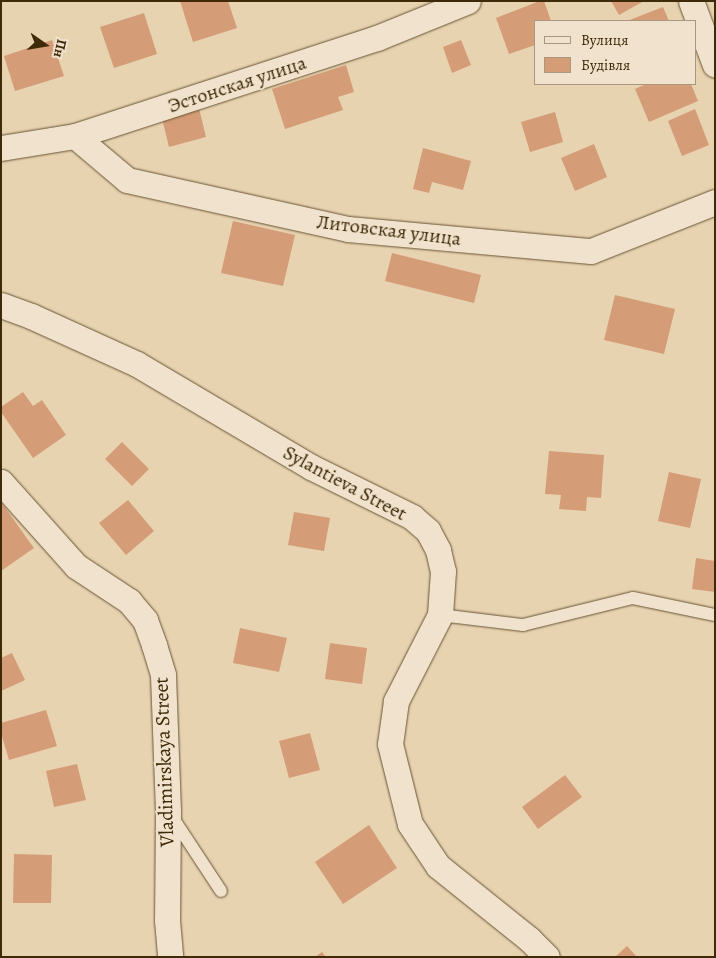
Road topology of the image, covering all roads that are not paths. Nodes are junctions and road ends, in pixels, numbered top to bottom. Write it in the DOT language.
graph roads {
  1 [pos="468,1"];
  2 [pos="691,1"];
  3 [pos="715,65"];
  4 [pos="75,136"];
  5 [pos="1,148"];
  6 [pos="715,202"];
  7 [pos="1,305"];
  8 [pos="1,482"];
  9 [pos="440,615"];
  10 [pos="715,615"];
  11 [pos="168,811"];
  12 [pos="221,891"];
  13 [pos="170,957"];
  14 [pos="547,957"];
  1 -- 4 [label="street, Эстонская улица"];
  2 -- 3 [label="street"];
  4 -- 5 [label="street, Эстонская улица"];
  4 -- 6 [label="street, Литовская улица"];
  7 -- 9 [label="street, Sylantieva Street"];
  8 -- 11 [label="street, Vladimirskaya Street"];
  9 -- 10 [label="lane"];
  9 -- 14 [label="street, Sylantieva Street"];
  11 -- 12 [label="lane"];
  11 -- 13 [label="street, Vladimirskaya Street"];
}
